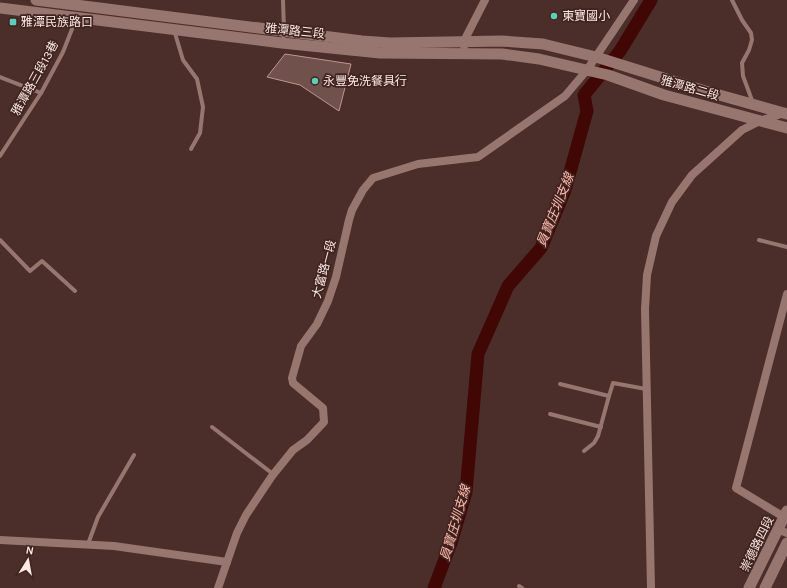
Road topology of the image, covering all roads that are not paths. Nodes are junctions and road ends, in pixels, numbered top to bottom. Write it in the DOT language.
graph roads {
  1 [pos="36,0"];
  2 [pos="283,0"];
  3 [pos="485,0"];
  4 [pos="634,0"];
  5 [pos="732,0"];
  6 [pos="77,5"];
  7 [pos="0,8"];
  8 [pos="76,18"];
  9 [pos="174,30"];
  10 [pos="284,31"];
  11 [pos="464,41"];
  12 [pos="282,43"];
  13 [pos="542,44"];
  14 [pos="464,53"];
  15 [pos="596,57"];
  16 [pos="539,59"];
  17 [pos="587,70"];
  18 [pos="0,77"];
  19 [pos="41,93"];
  20 [pos="754,106"];
  21 [pos="786,111"];
  22 [pos="760,121"];
  23 [pos="787,128"];
  24 [pos="191,148"];
  25 [pos="0,156"];
  26 [pos="0,240"];
  27 [pos="759,240"];
  28 [pos="787,247"];
  29 [pos="75,291"];
  30 [pos="787,294"];
  31 [pos="560,384"];
  32 [pos="647,389"];
  33 [pos="609,396"];
  34 [pos="550,414"];
  35 [pos="212,427"];
  36 [pos="601,427"];
  37 [pos="584,451"];
  38 [pos="134,455"];
  39 [pos="274,474"];
  40 [pos="786,514"];
  41 [pos="782,531"];
  42 [pos="0,540"];
  43 [pos="787,543"];
  44 [pos="88,544"];
  45 [pos="227,562"];
  46 [pos="218,588"];
  47 [pos="651,588"];
  48 [pos="749,588"];
  49 [pos="765,588"];
  1 -- 6 [label="street, 雅潭路三段"];
  2 -- 10 [label="lane"];
  3 -- 11 [label="street"];
  4 -- 15 [label="street"];
  5 -- 20 [label="lane"];
  6 -- 8 [label="lane, 雅潭路三段13巷"];
  6 -- 10 [label="street, 雅潭路三段"];
  7 -- 8 [label="street, 雅潭路三段"];
  8 -- 9 [label="street, 雅潭路三段"];
  8 -- 19 [label="lane, 雅潭路三段13巷"];
  9 -- 12 [label="street, 雅潭路三段"];
  9 -- 24 [label="lane"];
  10 -- 11 [label="street, 雅潭路三段"];
  10 -- 12 [label="lane"];
  11 -- 13 [label="street, 雅潭路三段"];
  11 -- 14 [label="street"];
  12 -- 14 [label="street, 雅潭路三段"];
  13 -- 15 [label="street, 雅潭路三段"];
  13 -- 16 [label="street"];
  14 -- 16 [label="street, 雅潭路三段"];
  15 -- 17 [label="street"];
  15 -- 20 [label="street, 雅潭路二段"];
  16 -- 17 [label="street, 雅潭路三段"];
  17 -- 22 [label="street, 雅潭路二段"];
  17 -- 39 [label="street, 大富路一段"];
  18 -- 19 [label="lane"];
  19 -- 25 [label="lane, 雅潭路三段13巷"];
  20 -- 21 [label="street, 雅潭路二段"];
  21 -- 22 [label="street"];
  22 -- 23 [label="street, 雅潭路二段"];
  22 -- 32 [label="street"];
  26 -- 29 [label="lane"];
  27 -- 28 [label="lane"];
  30 -- 40 [label="street"];
  31 -- 33 [label="lane"];
  32 -- 33 [label="lane"];
  32 -- 47 [label="street"];
  33 -- 36 [label="lane"];
  34 -- 36 [label="lane"];
  35 -- 39 [label="lane"];
  36 -- 37 [label="lane"];
  38 -- 44 [label="lane"];
  39 -- 45 [label="street, 大富路一段"];
  40 -- 41 [label="street, 崇德路四段"];
  41 -- 48 [label="street, 崇德路四段"];
  42 -- 44 [label="street"];
  43 -- 49 [label="street"];
  44 -- 45 [label="street"];
  45 -- 46 [label="street, 大富路一段"];
}
